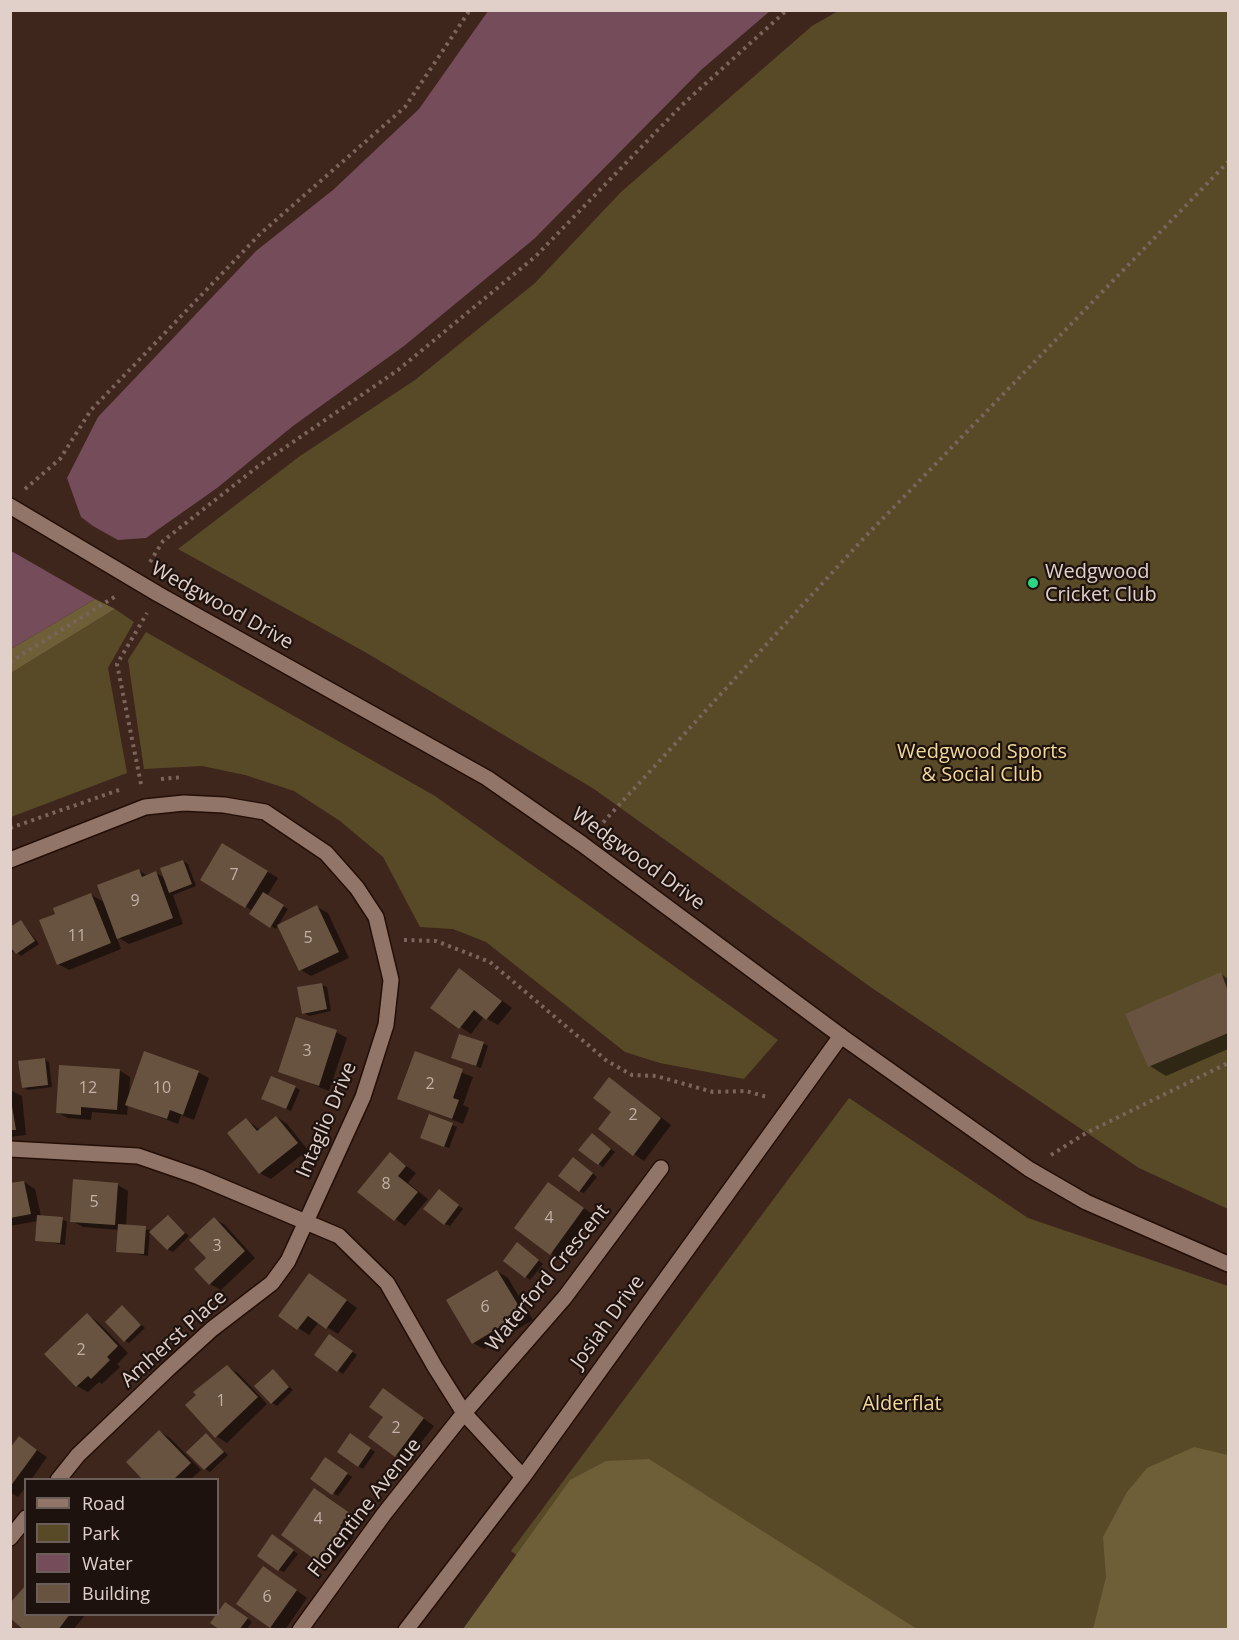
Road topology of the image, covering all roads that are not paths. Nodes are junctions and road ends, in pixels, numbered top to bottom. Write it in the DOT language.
graph roads {
  1 [pos="14,500"];
  2 [pos="10,860"];
  3 [pos="841,1036"];
  4 [pos="10,1149"];
  5 [pos="661,1168"];
  6 [pos="306,1222"];
  7 [pos="1228,1264"];
  8 [pos="465,1413"];
  9 [pos="523,1477"];
  10 [pos="59,1478"];
  11 [pos="24,1520"];
  12 [pos="10,1538"];
  13 [pos="300,1629"];
  14 [pos="406,1629"];
  1 -- 3 [label="street, Wedgwood Drive"];
  2 -- 6 [label="street, Intaglio Drive"];
  3 -- 7 [label="street, Wedgwood Drive"];
  3 -- 9 [label="street, Josiah Drive"];
  4 -- 6 [label="street"];
  5 -- 8 [label="street, Waterford Crescent"];
  6 -- 8 [label="street"];
  6 -- 10 [label="street, Amherst Place"];
  8 -- 9 [label="street"];
  8 -- 13 [label="street, Florentine Avenue"];
  9 -- 14 [label="street, Josiah Drive"];
  11 -- 12 [label="street"];
}
